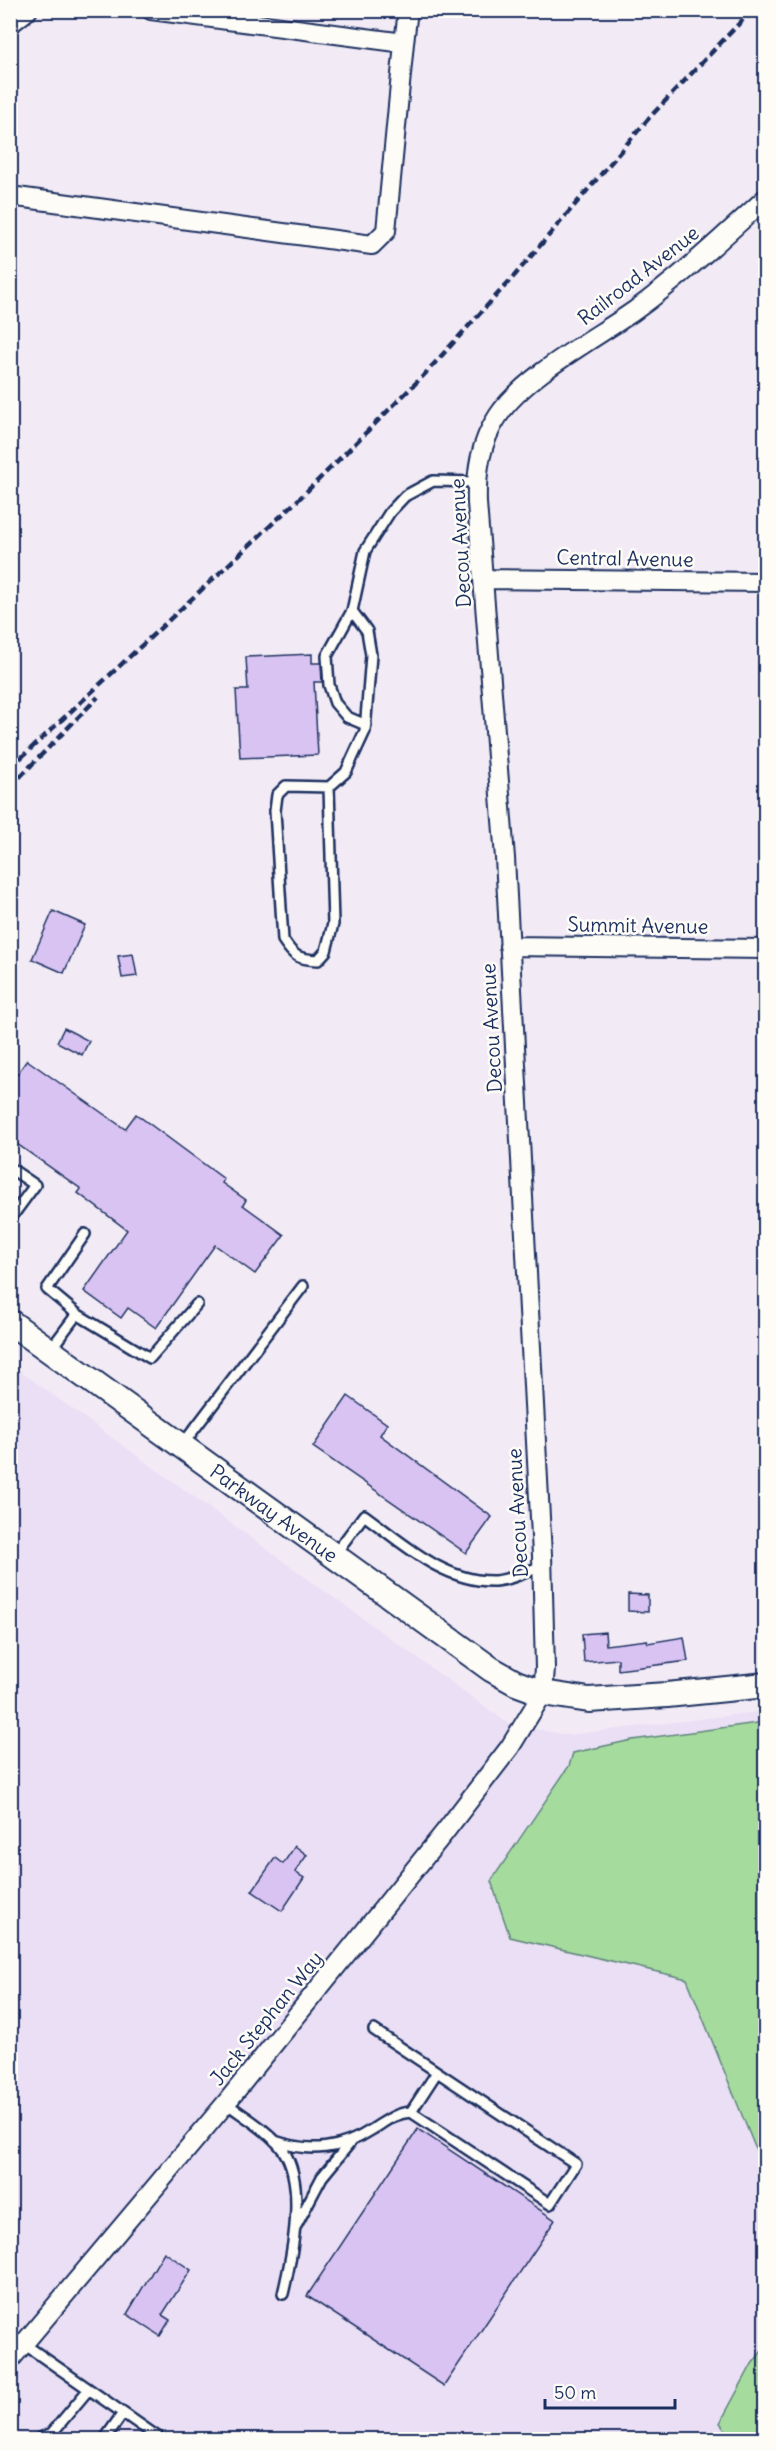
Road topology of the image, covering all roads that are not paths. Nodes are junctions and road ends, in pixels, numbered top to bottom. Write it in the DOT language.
graph roads {
  1 [pos="28,10"];
  2 [pos="151,10"];
  3 [pos="408,10"];
  4 [pos="10,24"];
  5 [pos="404,43"];
  6 [pos="10,196"];
  7 [pos="765,198"];
  8 [pos="533,380"];
  9 [pos="476,482"];
  10 [pos="483,579"];
  11 [pos="765,582"];
  12 [pos="352,611"];
  13 [pos="366,725"];
  14 [pos="329,787"];
  15 [pos="509,946"];
  16 [pos="765,950"];
  17 [pos="10,1168"];
  18 [pos="10,1219"];
  19 [pos="85,1234"];
  20 [pos="303,1286"];
  21 [pos="197,1304"];
  22 [pos="77,1314"];
  23 [pos="10,1322"];
  24 [pos="50,1350"];
  25 [pos="182,1446"];
  26 [pos="334,1556"];
  27 [pos="542,1566"];
  28 [pos="765,1685"];
  29 [pos="543,1693"];
  30 [pos="374,2030"];
  31 [pos="437,2072"];
  32 [pos="226,2103"];
  33 [pos="411,2112"];
  34 [pos="275,2141"];
  35 [pos="350,2143"];
  36 [pos="295,2228"];
  37 [pos="283,2294"];
  38 [pos="24,2344"];
  39 [pos="10,2360"];
  40 [pos="89,2389"];
  41 [pos="123,2413"];
  42 [pos="36,2439"];
  43 [pos="104,2439"];
  44 [pos="162,2439"];
  1 -- 4 [label="street"];
  2 -- 5 [label="street"];
  3 -- 5 [label="street"];
  5 -- 6 [label="street"];
  7 -- 8 [label="street, Railroad Avenue"];
  8 -- 9 [label="street, Decou Avenue"];
  9 -- 10 [label="street, Decou Avenue"];
  9 -- 12 [label="lane"];
  10 -- 11 [label="street, Central Avenue"];
  10 -- 15 [label="street, Decou Avenue"];
  12 -- 13 [label="lane"];
  12 -- 13 [label="lane"];
  13 -- 14 [label="lane"];
  14 -- 14 [label="lane"];
  15 -- 16 [label="street, Summit Avenue"];
  15 -- 27 [label="street, Decou Avenue"];
  17 -- 18 [label="lane"];
  19 -- 22 [label="lane"];
  20 -- 25 [label="lane"];
  21 -- 22 [label="lane"];
  22 -- 24 [label="lane"];
  23 -- 24 [label="main road, Parkway Avenue"];
  24 -- 25 [label="main road, Parkway Avenue"];
  25 -- 26 [label="main road, Parkway Avenue"];
  26 -- 27 [label="lane"];
  26 -- 29 [label="main road, Parkway Avenue"];
  27 -- 29 [label="street, Decou Avenue"];
  28 -- 29 [label="main road, Parkway Avenue"];
  29 -- 32 [label="street, Jack Stephan Way"];
  30 -- 31 [label="lane"];
  31 -- 33 [label="lane"];
  31 -- 33 [label="lane"];
  32 -- 34 [label="lane"];
  32 -- 38 [label="street, Jack Stephan Way"];
  33 -- 35 [label="lane"];
  34 -- 35 [label="lane"];
  34 -- 36 [label="lane"];
  35 -- 36 [label="lane"];
  36 -- 37 [label="lane"];
  38 -- 39 [label="street, Jack Stephan Way"];
  38 -- 40 [label="lane"];
  40 -- 41 [label="lane"];
  40 -- 42 [label="lane"];
  41 -- 43 [label="lane"];
  41 -- 44 [label="lane"];
}
